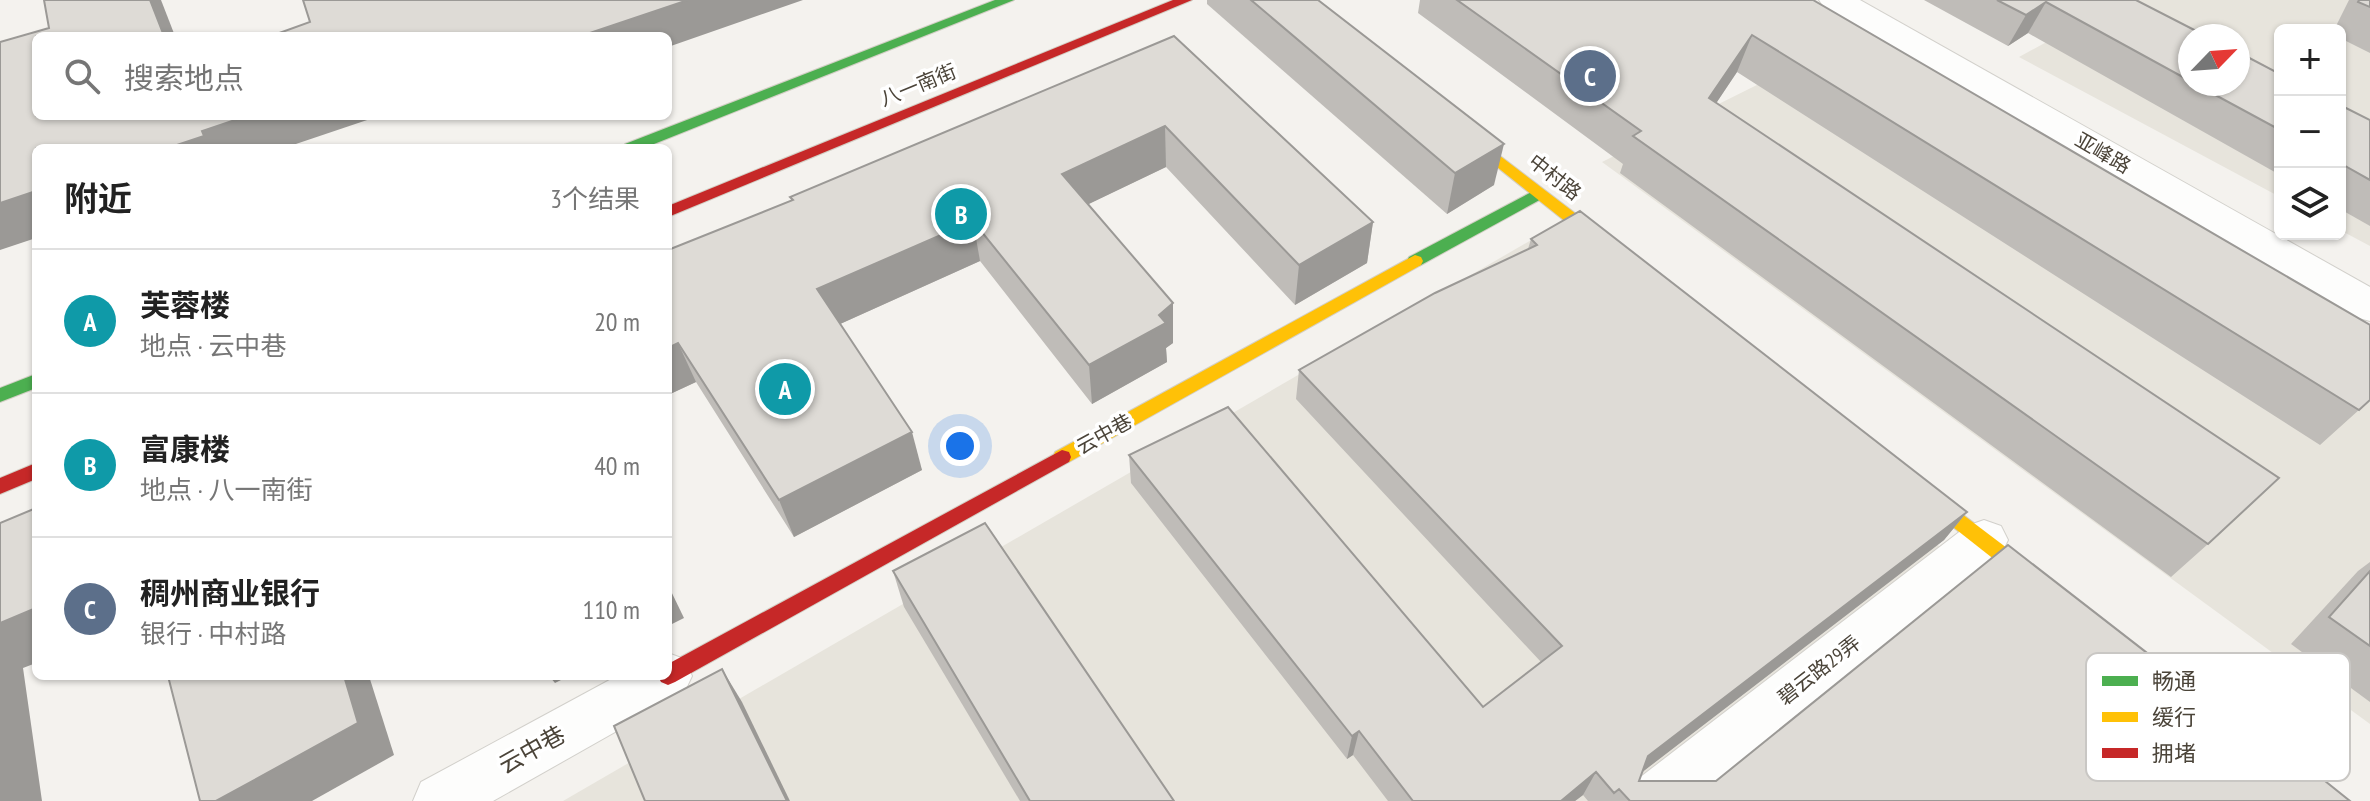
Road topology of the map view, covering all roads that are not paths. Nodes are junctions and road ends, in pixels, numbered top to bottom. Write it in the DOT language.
graph roads {
  1 [pos="1007,0"];
  2 [pos="1185,0"];
  3 [pos="1836,0"];
  4 [pos="1441,115"];
  5 [pos="640,144"];
  6 [pos="1539,193"];
  7 [pos="672,210"];
  8 [pos="1626,260"];
  9 [pos="2370,306"];
  10 [pos="32,383"];
  11 [pos="0,395"];
  12 [pos="1898,472"];
  13 [pos="32,473"];
  14 [pos="0,486"];
  15 [pos="1984,540"];
  16 [pos="2058,598"];
  17 [pos="672,672"];
  18 [pos="658,680"];
  19 [pos="440,801"];
  20 [pos="1653,801"];
  1 -- 5 [label="street"];
  2 -- 7 [label="street, 八一南街"];
  3 -- 9 [label="street, 亚峰路"];
  4 -- 6 [label="street, 中村路"];
  6 -- 8 [label="street, 中村路"];
  6 -- 17 [label="street, 云中巷"];
  10 -- 11 [label="street"];
  12 -- 15 [label="street"];
  13 -- 14 [label="street"];
  15 -- 16 [label="street"];
  15 -- 20 [label="street, 碧云路29弄"];
  18 -- 19 [label="street, 云中巷"];
}
